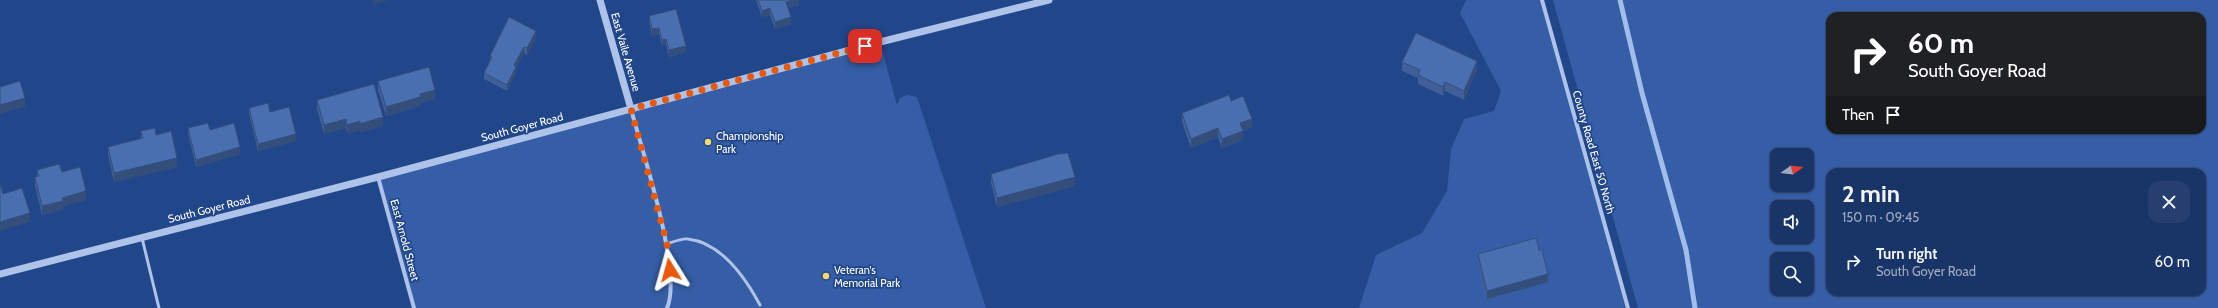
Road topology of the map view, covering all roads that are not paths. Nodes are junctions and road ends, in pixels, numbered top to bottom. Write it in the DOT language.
graph roads {
  1 [pos="600,0"];
  2 [pos="1049,0"];
  3 [pos="1542,0"];
  4 [pos="631,109"];
  5 [pos="378,177"];
  6 [pos="142,238"];
  7 [pos="667,244"];
  8 [pos="0,274"];
  9 [pos="760,305"];
  10 [pos="159,308"];
  11 [pos="414,308"];
  12 [pos="667,308"];
  13 [pos="1628,308"];
  1 -- 4 [label="street, East Vaile Avenue"];
  2 -- 4 [label="street, South Goyer Road"];
  3 -- 13 [label="street, County Road East 50 North"];
  4 -- 5 [label="street, South Goyer Road"];
  4 -- 7 [label="street"];
  5 -- 6 [label="street, South Goyer Road"];
  5 -- 11 [label="street, East Arnold Street"];
  6 -- 8 [label="street, South Goyer Road"];
  6 -- 10 [label="lane"];
  7 -- 9 [label="lane"];
  7 -- 12 [label="street"];
}
